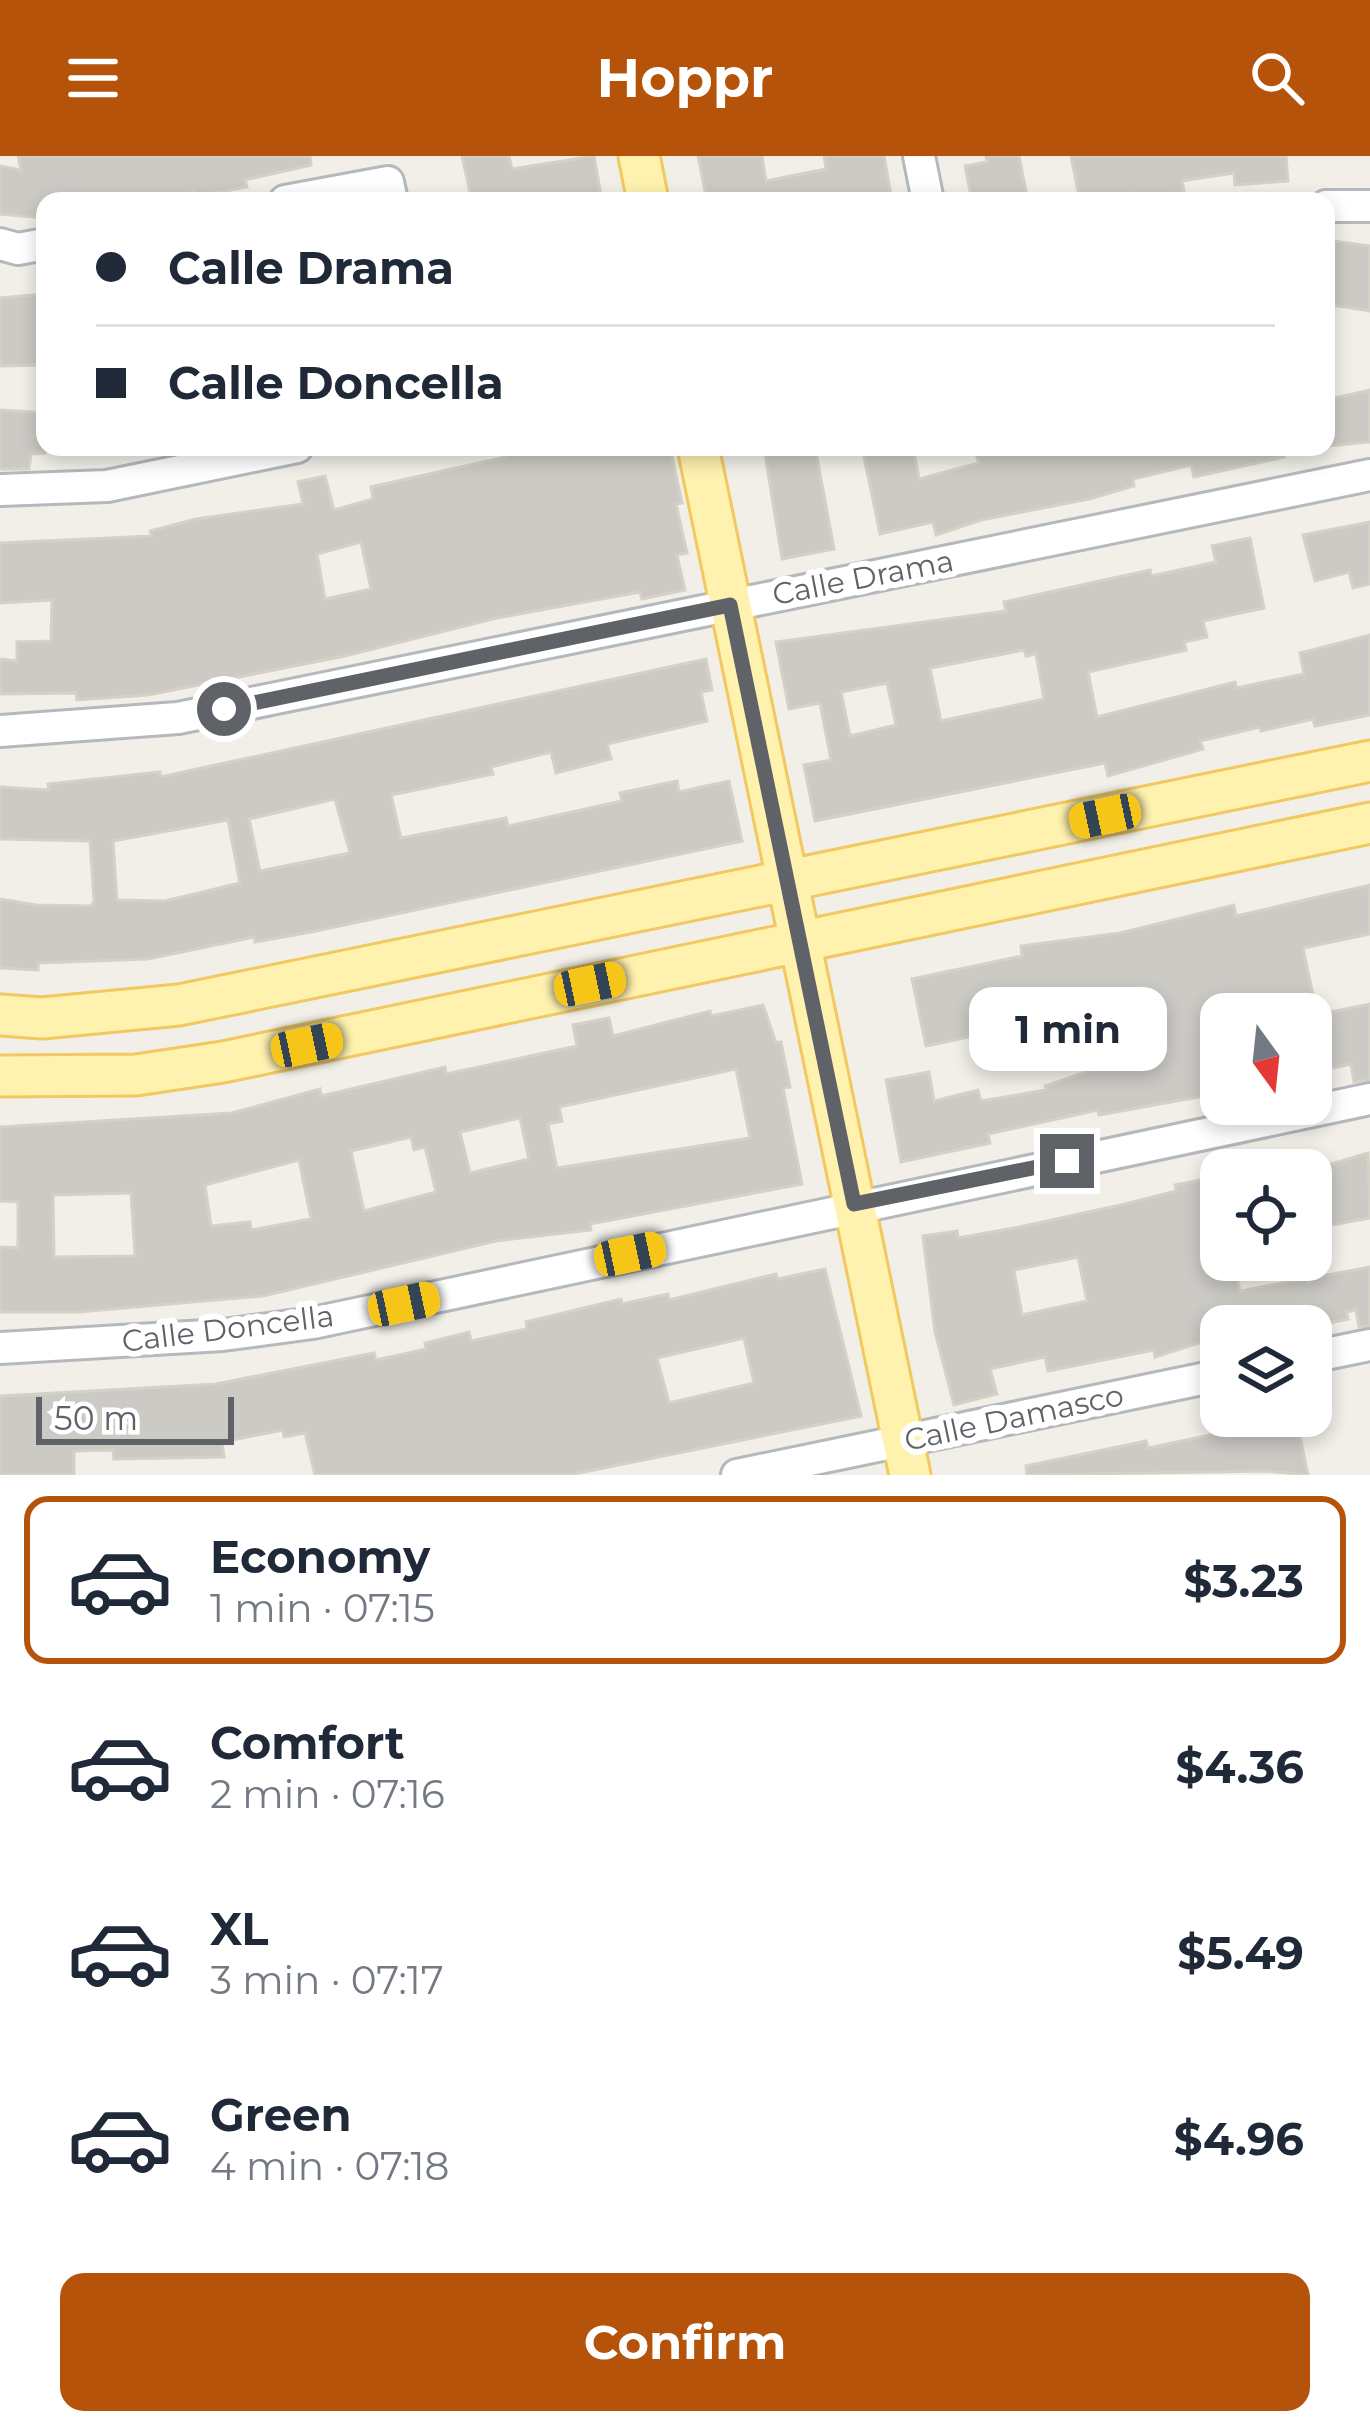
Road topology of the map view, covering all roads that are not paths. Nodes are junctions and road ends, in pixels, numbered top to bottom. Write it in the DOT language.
graph roads {
  1 [pos="639,156"];
  2 [pos="919,156"];
  3 [pos="646,192"];
  4 [pos="926,192"];
  5 [pos="1335,206"];
  6 [pos="1370,206"];
  7 [pos="0,244"];
  8 [pos="36,246"];
  9 [pos="252,456"];
  10 [pos="700,456"];
  11 [pos="1370,475"];
  12 [pos="0,490"];
  13 [pos="730,605"];
  14 [pos="0,731"];
  15 [pos="1370,761"];
  16 [pos="1370,824"];
  17 [pos="786,880"];
  18 [pos="798,939"];
  19 [pos="0,1015"];
  20 [pos="0,1076"];
  21 [pos="1370,1099"];
  22 [pos="854,1204"];
  23 [pos="1370,1345"];
  24 [pos="0,1348"];
  25 [pos="1332,1353"];
  26 [pos="1200,1381"];
  27 [pos="907,1458"];
  28 [pos="737,1475"];
  1 -- 3 [label="main road"];
  2 -- 4 [label="street"];
  5 -- 6 [label="street"];
  7 -- 8 [label="street"];
  9 -- 12 [label="street"];
  10 -- 13 [label="main road"];
  11 -- 13 [label="street, Calle Drama"];
  13 -- 14 [label="street, Calle Drama"];
  13 -- 17 [label="main road"];
  15 -- 17 [label="main road"];
  16 -- 18 [label="main road"];
  17 -- 18 [label="main road"];
  17 -- 19 [label="main road"];
  18 -- 20 [label="main road"];
  18 -- 22 [label="main road"];
  21 -- 22 [label="street, Calle Doncella"];
  22 -- 24 [label="street, Calle Doncella"];
  22 -- 27 [label="main road"];
  23 -- 25 [label="street"];
  26 -- 27 [label="street, Calle Damasco"];
  27 -- 28 [label="street, Calle Damasco"];
}
